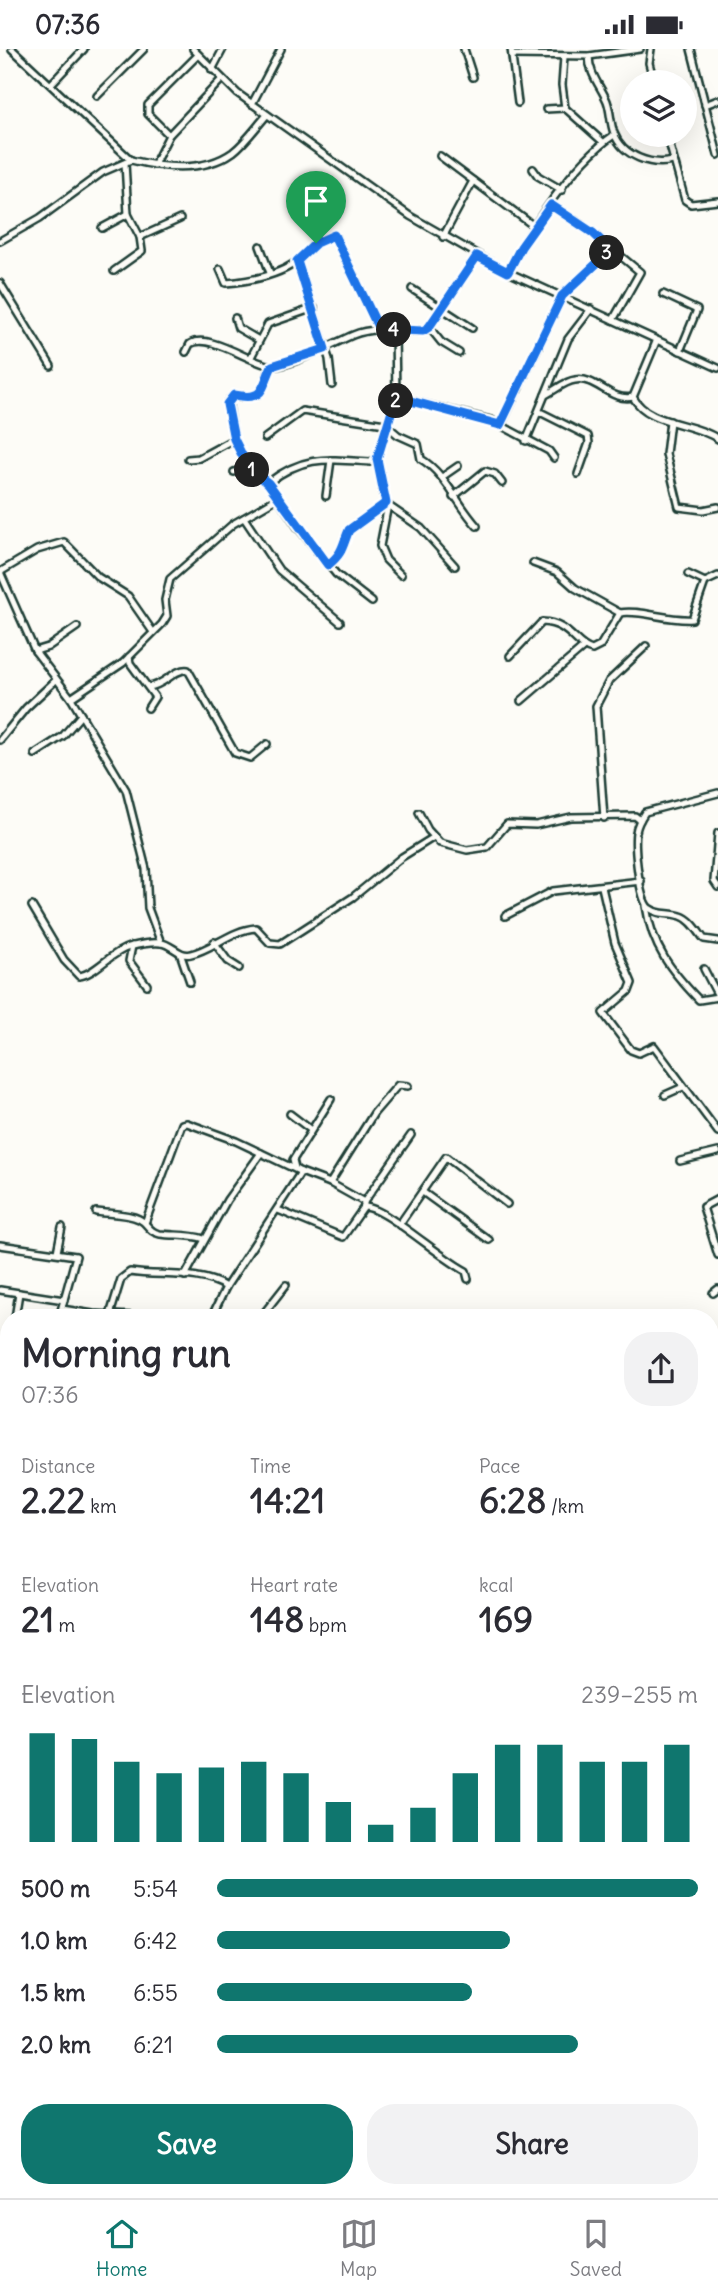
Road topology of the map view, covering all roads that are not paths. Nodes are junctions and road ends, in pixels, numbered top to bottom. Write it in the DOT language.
graph roads {
  1 [pos="12,49"];
  2 [pos="84,49"];
  3 [pos="144,49"];
  4 [pos="193,49"];
  5 [pos="223,49"];
  6 [pos="281,49"];
  7 [pos="464,49"];
  8 [pos="640,49"];
  9 [pos="651,49"];
  10 [pos="691,49"];
  11 [pos="511,52"];
  12 [pos="198,55"];
  13 [pos="589,56"];
  14 [pos="564,57"];
  15 [pos="212,70"];
  16 [pos="651,70"];
  17 [pos="473,77"];
  18 [pos="222,79"];
  19 [pos="52,83"];
  20 [pos="97,96"];
  21 [pos="718,100"];
  22 [pos="518,103"];
  23 [pos="252,104"];
  24 [pos="705,105"];
  25 [pos="546,109"];
  26 [pos="565,109"];
  27 [pos="267,115"];
  28 [pos="169,135"];
  29 [pos="614,135"];
  30 [pos="603,142"];
  31 [pos="670,147"];
  32 [pos="718,150"];
  33 [pos="440,156"];
  34 [pos="673,161"];
  35 [pos="128,162"];
  36 [pos="154,165"];
  37 [pos="533,169"];
  38 [pos="473,181"];
  39 [pos="562,190"];
  40 [pos="718,201"];
  41 [pos="551,205"];
  42 [pos="128,214"];
  43 [pos="180,219"];
  44 [pos="535,227"];
  45 [pos="102,228"];
  46 [pos="140,237"];
  47 [pos="443,237"];
  48 [pos="0,241"];
  49 [pos="260,246"];
  50 [pos="611,250"];
  51 [pos="477,256"];
  52 [pos="297,261"];
  53 [pos="219,269"];
  54 [pos="114,271"];
  55 [pos="508,272"];
  56 [pos="270,273"];
  57 [pos="0,282"];
  58 [pos="412,289"];
  59 [pos="663,294"];
  60 [pos="562,296"];
  61 [pos="314,308"];
  62 [pos="441,309"];
  63 [pos="590,309"];
  64 [pos="235,318"];
  65 [pos="613,320"];
  66 [pos="429,327"];
  67 [pos="472,328"];
  68 [pos="379,329"];
  69 [pos="395,331"];
  70 [pos="257,339"];
  71 [pos="656,342"];
  72 [pos="325,349"];
  73 [pos="680,351"];
  74 [pos="186,352"];
  75 [pos="459,353"];
  76 [pos="251,356"];
  77 [pos="51,366"];
  78 [pos="272,366"];
  79 [pos="718,368"];
  80 [pos="332,385"];
  81 [pos="545,395"];
  82 [pos="396,397"];
  83 [pos="633,397"];
  84 [pos="540,412"];
  85 [pos="670,421"];
  86 [pos="500,425"];
  87 [pos="390,426"];
  88 [pos="265,438"];
  89 [pos="234,439"];
  90 [pos="718,439"];
  91 [pos="526,441"];
  92 [pos="554,458"];
  93 [pos="188,459"];
  94 [pos="377,459"];
  95 [pos="331,460"];
  96 [pos="458,466"];
  97 [pos="248,467"];
  98 [pos="234,472"];
  99 [pos="578,474"];
  100 [pos="442,477"];
  101 [pos="268,483"];
  102 [pos="502,483"];
  103 [pos="326,496"];
  104 [pos="453,497"];
  105 [pos="276,499"];
  106 [pos="386,503"];
  107 [pos="718,507"];
  108 [pos="244,519"];
  109 [pos="477,526"];
  110 [pos="533,563"];
  111 [pos="328,565"];
  112 [pos="455,566"];
  113 [pos="0,572"];
  114 [pos="688,574"];
  115 [pos="401,575"];
  116 [pos="718,576"];
  117 [pos="705,582"];
  118 [pos="372,602"];
  119 [pos="620,613"];
  120 [pos="340,622"];
  121 [pos="77,627"];
  122 [pos="153,632"];
  123 [pos="646,646"];
  124 [pos="584,647"];
  125 [pos="35,651"];
  126 [pos="510,656"];
  127 [pos="127,661"];
  128 [pos="56,680"];
  129 [pos="149,687"];
  130 [pos="71,698"];
  131 [pos="522,701"];
  132 [pos="148,708"];
  133 [pos="80,715"];
  134 [pos="0,740"];
  135 [pos="267,744"];
  136 [pos="35,754"];
  137 [pos="718,793"];
  138 [pos="419,813"];
  139 [pos="604,818"];
  140 [pos="640,820"];
  141 [pos="718,833"];
  142 [pos="434,837"];
  143 [pos="641,881"];
  144 [pos="602,887"];
  145 [pos="718,887"];
  146 [pos="33,906"];
  147 [pos="646,906"];
  148 [pos="505,916"];
  149 [pos="718,941"];
  150 [pos="161,943"];
  151 [pos="214,943"];
  152 [pos="132,946"];
  153 [pos="180,953"];
  154 [pos="239,968"];
  155 [pos="705,969"];
  156 [pos="190,982"];
  157 [pos="147,985"];
  158 [pos="718,997"];
  159 [pos="408,1086"];
  160 [pos="684,1087"];
  161 [pos="665,1095"];
  162 [pos="331,1099"];
  163 [pos="290,1114"];
  164 [pos="311,1130"];
  165 [pos="718,1132"];
  166 [pos="411,1135"];
  167 [pos="718,1152"];
  168 [pos="261,1153"];
  169 [pos="680,1161"];
  170 [pos="300,1172"];
  171 [pos="330,1183"];
  172 [pos="424,1193"];
  173 [pos="718,1199"];
  174 [pos="364,1204"];
  175 [pos="507,1204"];
  176 [pos="278,1210"];
  177 [pos="96,1212"];
  178 [pos="145,1223"];
  179 [pos="399,1225"];
  180 [pos="62,1227"];
  181 [pos="204,1239"];
  182 [pos="489,1240"];
  183 [pos="0,1245"];
  184 [pos="716,1245"];
  185 [pos="57,1252"];
  186 [pos="718,1255"];
  187 [pos="186,1276"];
  188 [pos="468,1279"];
  189 [pos="286,1285"];
  190 [pos="226,1287"];
  191 [pos="0,1290"];
  192 [pos="19,1293"];
  193 [pos="64,1300"];
  194 [pos="16,1309"];
  195 [pos="62,1309"];
  196 [pos="112,1309"];
  197 [pos="215,1309"];
  198 [pos="267,1309"];
  1 -- 19 [label="street"];
  2 -- 19 [label="street"];
  3 -- 20 [label="street"];
  4 -- 12 [label="street"];
  5 -- 15 [label="street"];
  6 -- 23 [label="street"];
  7 -- 17 [label="street"];
  8 -- 13 [label="street"];
  9 -- 16 [label="street"];
  10 -- 24 [label="street"];
  11 -- 14 [label="street"];
  11 -- 22 [label="street"];
  12 -- 15 [label="street"];
  12 -- 28 [label="street"];
  13 -- 14 [label="street"];
  13 -- 29 [label="street"];
  14 -- 26 [label="street"];
  15 -- 18 [label="street"];
  18 -- 23 [label="street"];
  18 -- 28 [label="street"];
  19 -- 35 [label="street"];
  21 -- 24 [label="street"];
  23 -- 27 [label="street"];
  24 -- 32 [label="street"];
  25 -- 26 [label="street"];
  26 -- 30 [label="street"];
  27 -- 36 [label="street"];
  27 -- 47 [label="street"];
  28 -- 36 [label="street"];
  29 -- 30 [label="street"];
  29 -- 34 [label="street"];
  30 -- 39 [label="street"];
  31 -- 34 [label="street"];
  33 -- 38 [label="street"];
  34 -- 40 [label="street"];
  35 -- 36 [label="street"];
  35 -- 42 [label="street"];
  35 -- 48 [label="street"];
  37 -- 39 [label="street"];
  38 -- 44 [label="street"];
  38 -- 47 [label="street"];
  39 -- 41 [label="street"];
  41 -- 44 [label="street"];
  41 -- 50 [label="street"];
  42 -- 45 [label="street"];
  42 -- 46 [label="street"];
  43 -- 46 [label="street"];
  44 -- 55 [label="street"];
  46 -- 54 [label="street"];
  47 -- 51 [label="street"];
  49 -- 56 [label="street"];
  50 -- 60 [label="street"];
  50 -- 65 [label="street"];
  51 -- 55 [label="street"];
  51 -- 62 [label="street"];
  52 -- 56 [label="street"];
  52 -- 61 [label="street"];
  52 -- 68 [label="street"];
  53 -- 56 [label="street"];
  55 -- 60 [label="street"];
  57 -- 77 [label="street"];
  58 -- 62 [label="street"];
  59 -- 73 [label="street"];
  60 -- 63 [label="street"];
  60 -- 86 [label="street"];
  61 -- 70 [label="street"];
  61 -- 72 [label="street"];
  62 -- 66 [label="street"];
  62 -- 67 [label="street"];
  63 -- 65 [label="street"];
  63 -- 81 [label="street"];
  64 -- 70 [label="street"];
  65 -- 71 [label="street"];
  66 -- 69 [label="street"];
  66 -- 75 [label="street"];
  68 -- 69 [label="street"];
  68 -- 72 [label="street"];
  69 -- 82 [label="street"];
  70 -- 76 [label="street"];
  71 -- 73 [label="street"];
  71 -- 83 [label="street"];
  72 -- 78 [label="street"];
  72 -- 80 [label="street"];
  73 -- 79 [label="street"];
  74 -- 76 [label="street"];
  76 -- 78 [label="street"];
  78 -- 89 [label="street"];
  81 -- 83 [label="street"];
  81 -- 84 [label="street"];
  82 -- 86 [label="street"];
  82 -- 87 [label="street"];
  83 -- 85 [label="street"];
  84 -- 91 [label="street"];
  84 -- 99 [label="street"];
  85 -- 90 [label="street"];
  85 -- 107 [label="street"];
  86 -- 91 [label="street"];
  87 -- 88 [label="street"];
  87 -- 94 [label="street"];
  87 -- 100 [label="street"];
  89 -- 93 [label="street"];
  89 -- 97 [label="street"];
  91 -- 92 [label="street"];
  94 -- 95 [label="street"];
  94 -- 106 [label="street"];
  95 -- 101 [label="street"];
  95 -- 103 [label="street"];
  96 -- 100 [label="street"];
  97 -- 98 [label="street"];
  97 -- 101 [label="street"];
  100 -- 104 [label="street"];
  101 -- 105 [label="street"];
  102 -- 104 [label="street"];
  104 -- 109 [label="street"];
  105 -- 108 [label="street"];
  105 -- 111 [label="street"];
  106 -- 111 [label="street"];
  106 -- 112 [label="street"];
  106 -- 115 [label="street"];
  108 -- 120 [label="street"];
  108 -- 122 [label="street"];
  110 -- 119 [label="street"];
  111 -- 118 [label="street"];
  113 -- 122 [label="street"];
  113 -- 125 [label="street"];
  114 -- 117 [label="street"];
  116 -- 117 [label="street"];
  117 -- 119 [label="street"];
  119 -- 124 [label="street"];
  121 -- 125 [label="street"];
  122 -- 127 [label="street"];
  123 -- 139 [label="street"];
  124 -- 126 [label="street"];
  124 -- 131 [label="street"];
  125 -- 128 [label="street"];
  127 -- 129 [label="street"];
  127 -- 130 [label="street"];
  128 -- 130 [label="street"];
  128 -- 134 [label="street"];
  129 -- 132 [label="street"];
  129 -- 135 [label="street"];
  130 -- 133 [label="street"];
  133 -- 136 [label="street"];
  133 -- 150 [label="street"];
  137 -- 140 [label="street"];
  138 -- 142 [label="street"];
  139 -- 140 [label="street"];
  139 -- 142 [label="street"];
  140 -- 143 [label="street"];
  141 -- 145 [label="street"];
  142 -- 151 [label="street"];
  143 -- 144 [label="street"];
  143 -- 147 [label="street"];
  144 -- 148 [label="street"];
  144 -- 160 [label="street"];
  146 -- 152 [label="street"];
  147 -- 149 [label="street"];
  147 -- 158 [label="street"];
  150 -- 152 [label="street"];
  150 -- 153 [label="street"];
  151 -- 153 [label="street"];
  151 -- 154 [label="street"];
  152 -- 157 [label="street"];
  153 -- 156 [label="street"];
  155 -- 158 [label="street"];
  159 -- 171 [label="street"];
  160 -- 161 [label="street"];
  160 -- 165 [label="street"];
  162 -- 164 [label="street"];
  163 -- 164 [label="street"];
  164 -- 170 [label="street"];
  166 -- 174 [label="street"];
  167 -- 169 [label="street"];
  168 -- 170 [label="street"];
  168 -- 178 [label="street"];
  168 -- 181 [label="street"];
  170 -- 171 [label="street"];
  170 -- 176 [label="street"];
  171 -- 174 [label="street"];
  172 -- 175 [label="street"];
  172 -- 179 [label="street"];
  172 -- 182 [label="street"];
  173 -- 184 [label="street"];
  174 -- 176 [label="street"];
  174 -- 179 [label="street"];
  176 -- 190 [label="street"];
  177 -- 178 [label="street"];
  178 -- 181 [label="street"];
  179 -- 188 [label="street"];
  180 -- 185 [label="street"];
  181 -- 187 [label="street"];
  183 -- 185 [label="street"];
  184 -- 186 [label="street"];
  185 -- 193 [label="street"];
  187 -- 190 [label="street"];
  187 -- 196 [label="street"];
  189 -- 198 [label="street"];
  190 -- 197 [label="street"];
  191 -- 192 [label="street"];
  192 -- 193 [label="street"];
  192 -- 194 [label="street"];
  193 -- 195 [label="street"];
}
